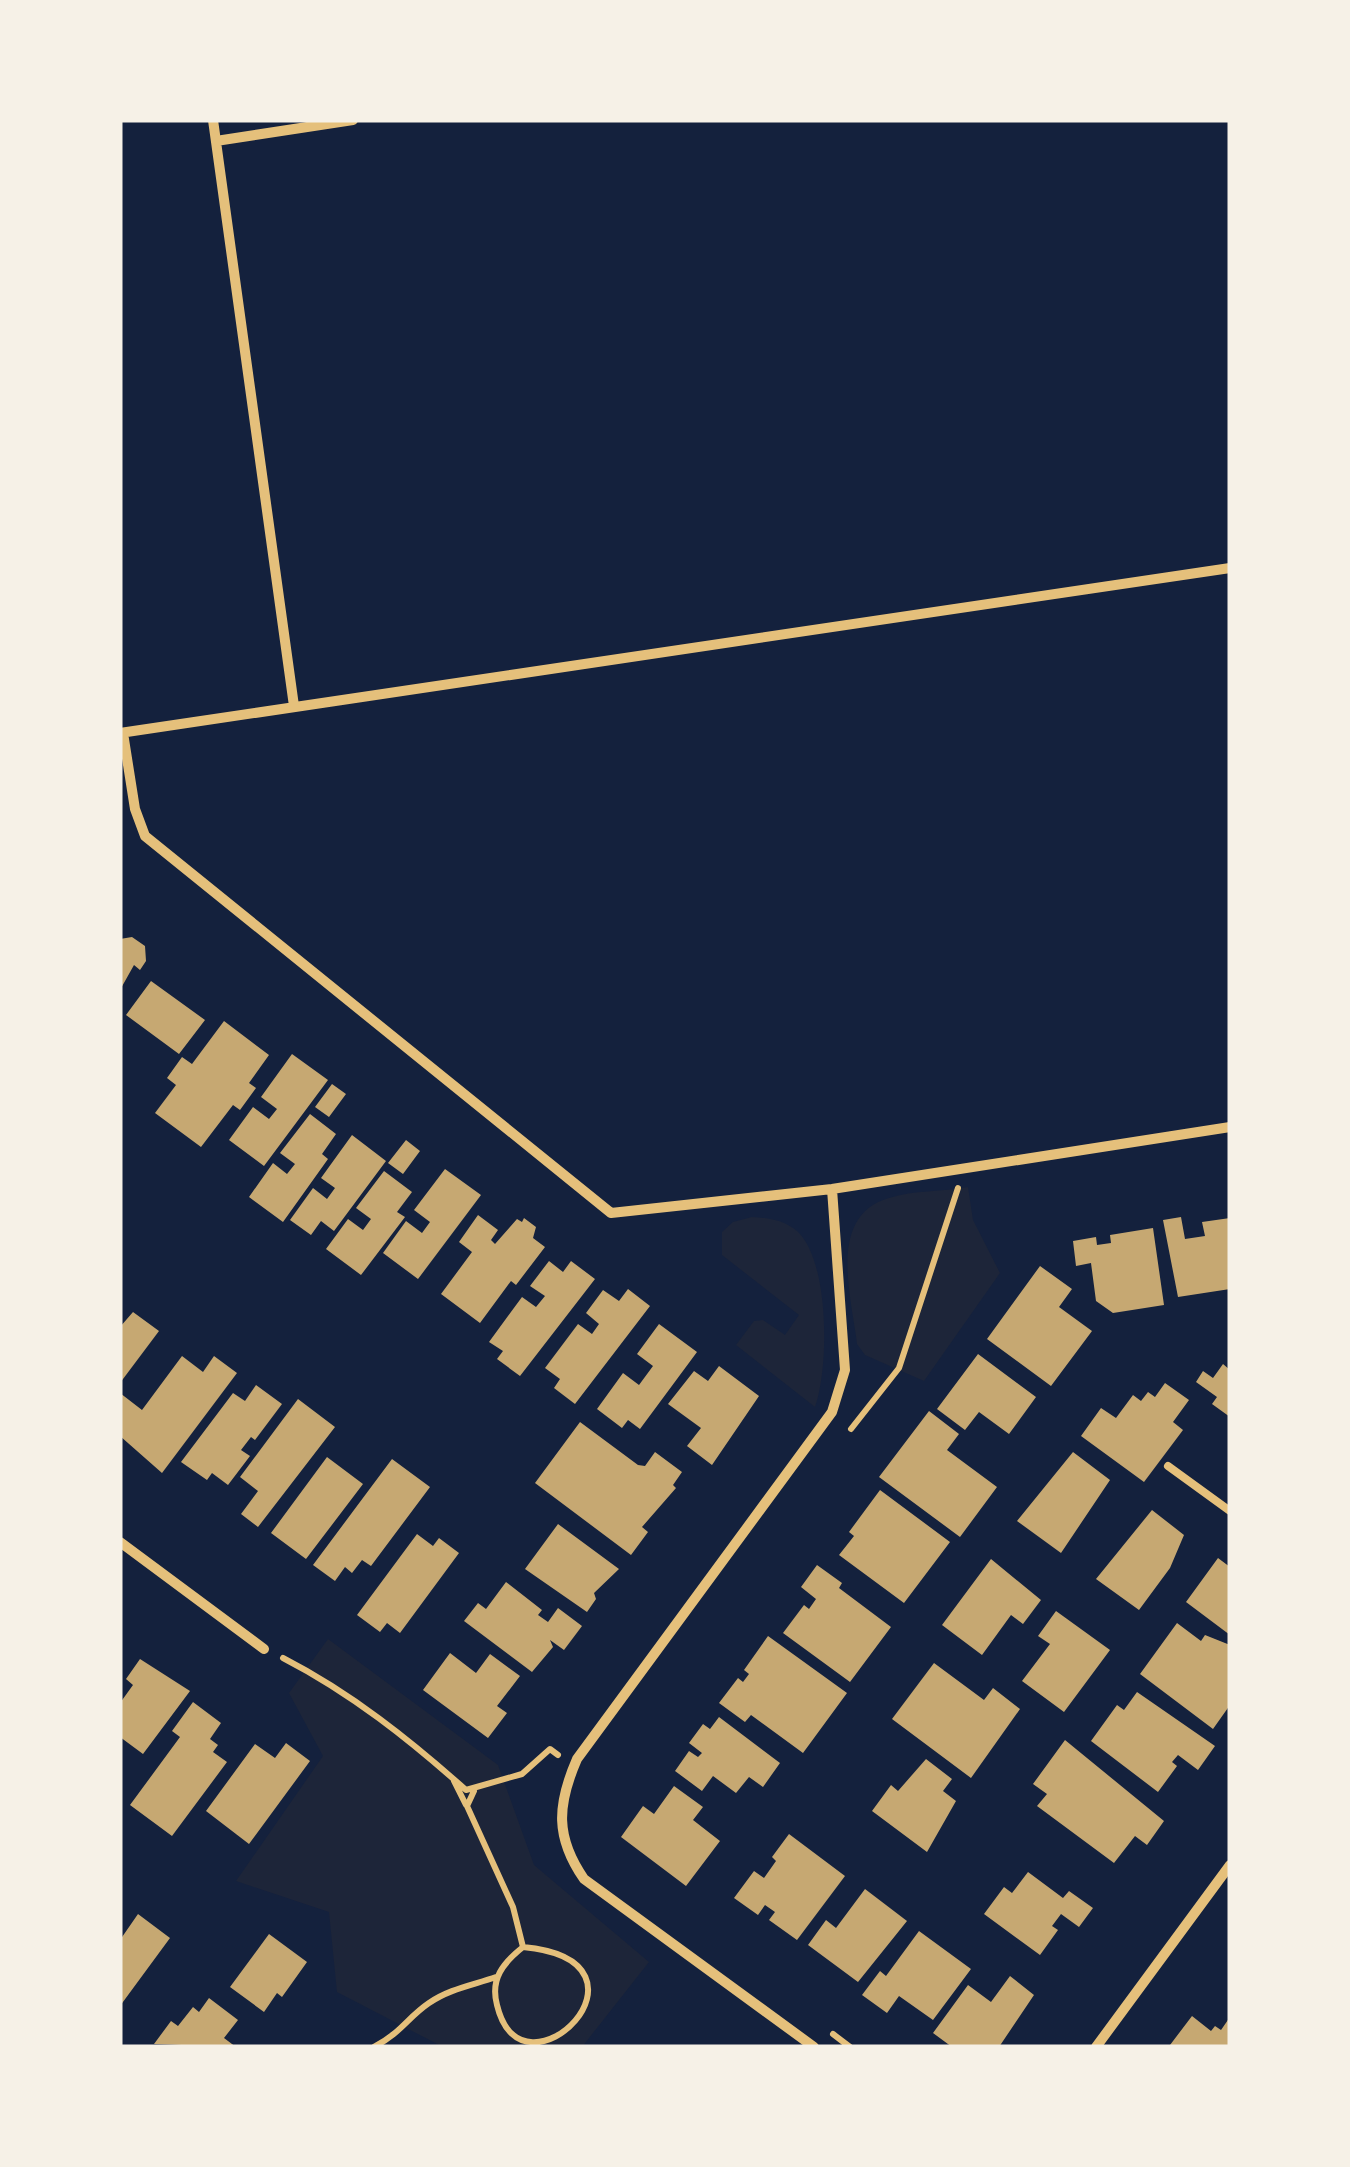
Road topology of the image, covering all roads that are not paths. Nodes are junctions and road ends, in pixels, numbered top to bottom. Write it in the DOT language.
graph roads {
  1 [pos="213,120"];
  2 [pos="353,120"];
  3 [pos="216,141"];
  4 [pos="1230,568"];
  5 [pos="294,706"];
  6 [pos="121,733"];
  7 [pos="1230,1127"];
  8 [pos="832,1189"];
  9 [pos="1168,1466"];
  10 [pos="1230,1511"];
  11 [pos="120,1542"];
  12 [pos="264,1649"];
  13 [pos="1230,1864"];
  14 [pos="814,2047"];
  15 [pos="1096,2047"];
  1 -- 3 [label="street"];
  2 -- 3 [label="street"];
  3 -- 5 [label="street"];
  4 -- 5 [label="street"];
  5 -- 6 [label="street"];
  6 -- 8 [label="street"];
  7 -- 8 [label="street"];
  8 -- 14 [label="street"];
  9 -- 10 [label="lane"];
  11 -- 12 [label="street"];
  13 -- 15 [label="street"];
}
